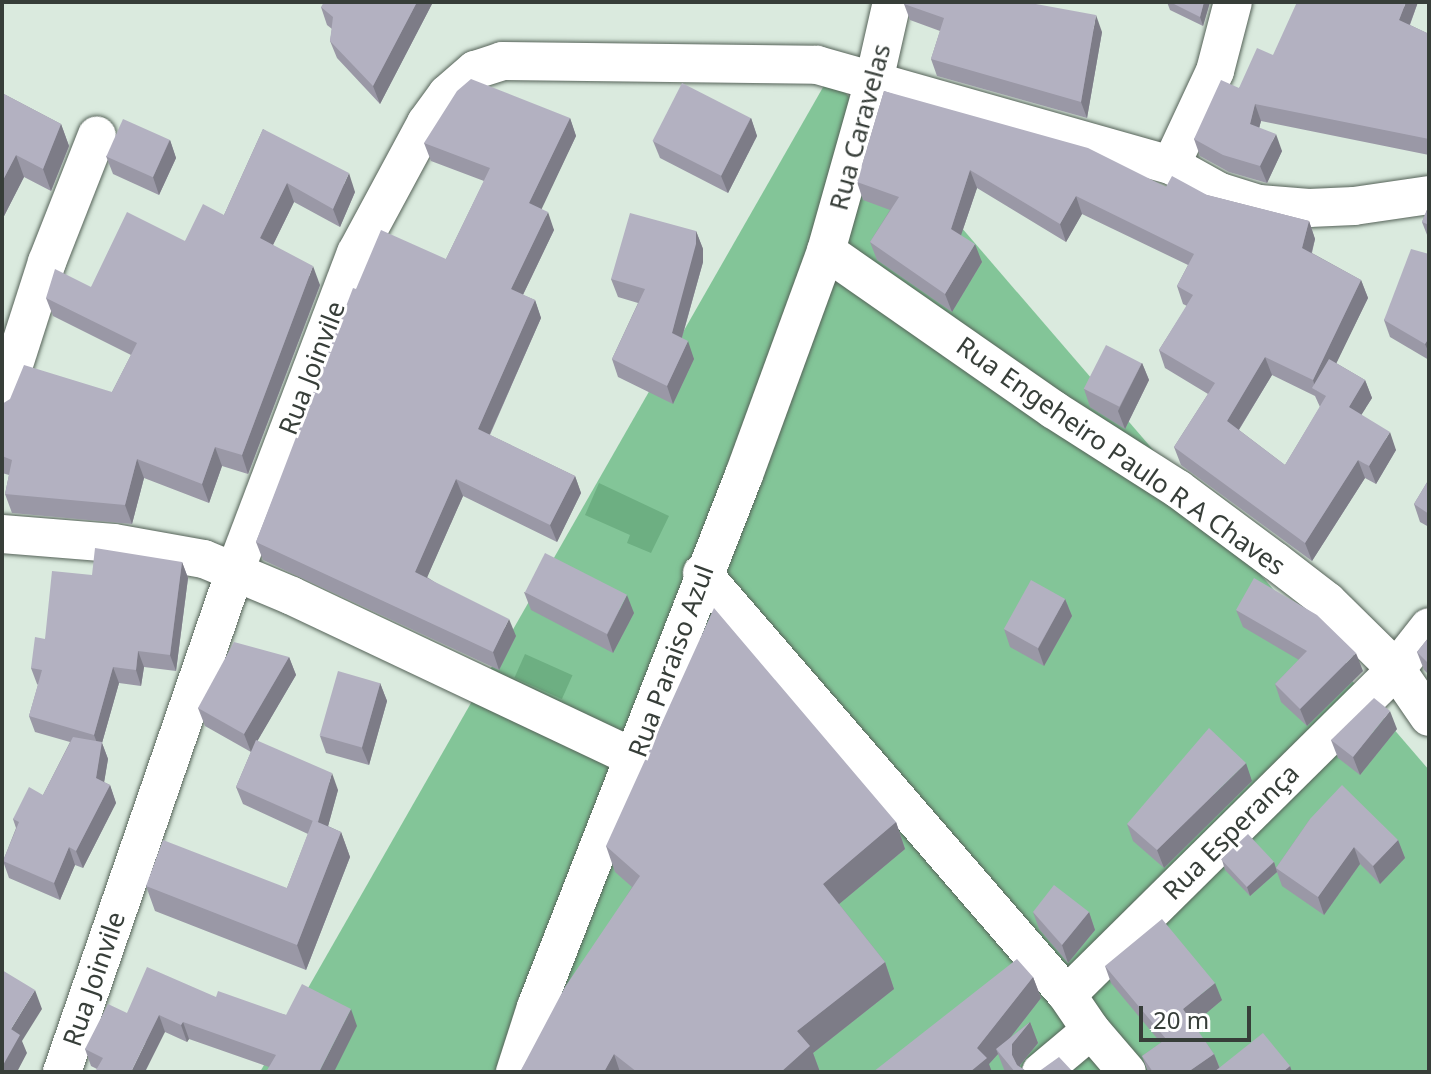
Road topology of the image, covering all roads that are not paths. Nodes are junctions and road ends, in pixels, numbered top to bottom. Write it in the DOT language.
graph roads {
  1 [pos="892,2"];
  2 [pos="1233,2"];
  3 [pos="874,81"];
  4 [pos="97,135"];
  5 [pos="1171,165"];
  6 [pos="1429,195"];
  7 [pos="826,251"];
  8 [pos="2,402"];
  9 [pos="2,534"];
  10 [pos="235,571"];
  11 [pos="702,573"];
  12 [pos="1429,627"];
  13 [pos="1396,669"];
  14 [pos="1429,717"];
  15 [pos="635,758"];
  16 [pos="1067,995"];
  17 [pos="1091,1030"];
  18 [pos="62,1072"];
  19 [pos="515,1072"];
  20 [pos="1041,1072"];
  21 [pos="1127,1072"];
  1 -- 3 [label="street, Rua Caravelas"];
  2 -- 5 [label="street"];
  3 -- 5 [label="street, Rua Joinvile"];
  3 -- 7 [label="street, Rua Caravelas"];
  3 -- 10 [label="street, Rua Joinvile"];
  4 -- 8 [label="street"];
  5 -- 6 [label="street, Rua Joinvile"];
  7 -- 11 [label="street, Rua Paraiso Azul"];
  7 -- 13 [label="street, Rua Engeheiro Paulo R A Chaves"];
  9 -- 10 [label="street"];
  10 -- 15 [label="street"];
  10 -- 18 [label="street, Rua Joinvile"];
  11 -- 15 [label="street, Rua Paraiso Azul"];
  11 -- 16 [label="street"];
  12 -- 13 [label="street, Rua Esperança"];
  13 -- 14 [label="street, Rua Engeheiro Paulo R A Chaves"];
  13 -- 16 [label="street, Rua Esperança"];
  15 -- 19 [label="street, Rua Paraiso Azul"];
  16 -- 17 [label="street"];
  17 -- 20 [label="street"];
  17 -- 21 [label="street"];
}
